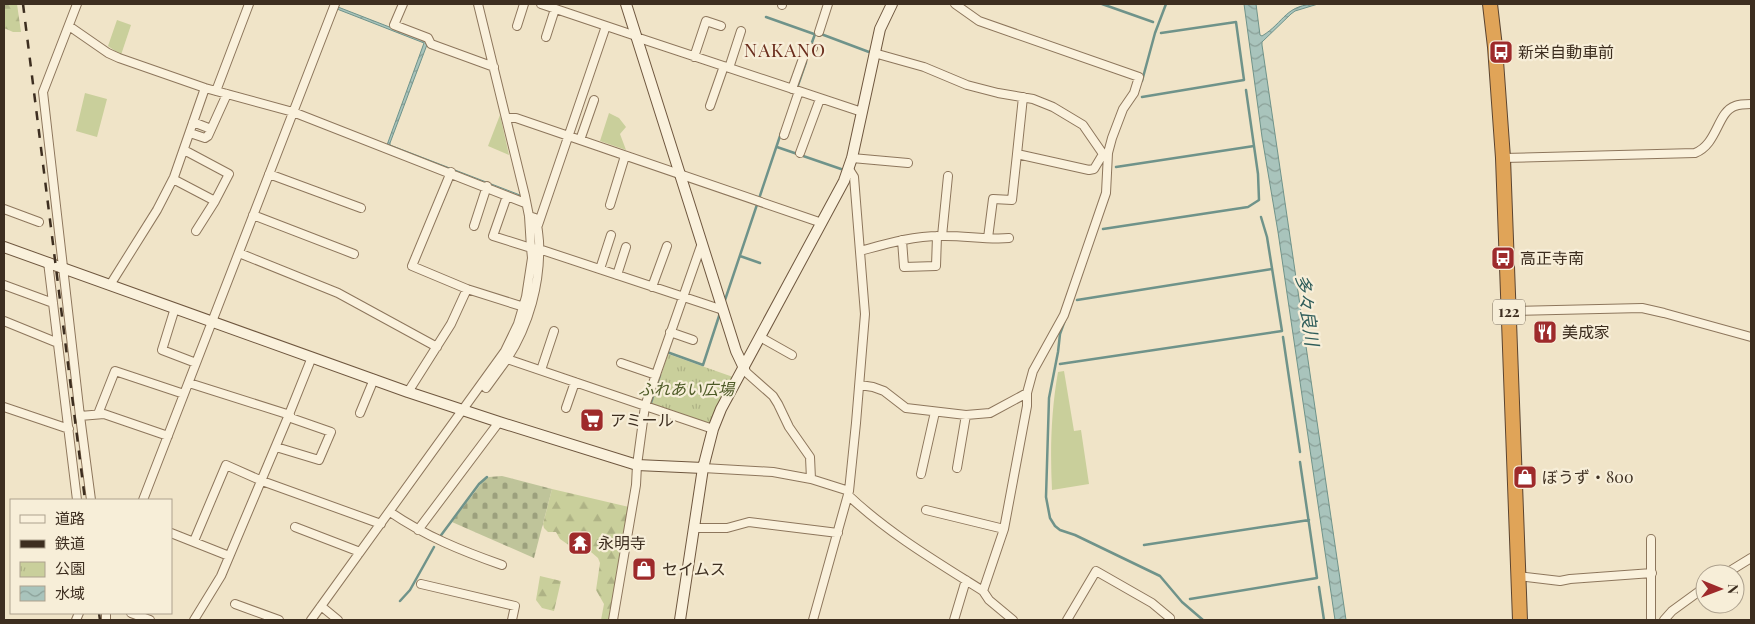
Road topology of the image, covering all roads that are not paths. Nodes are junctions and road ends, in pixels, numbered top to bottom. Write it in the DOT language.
graph roads {
  1 [pos="78,4"];
  2 [pos="249,4"];
  3 [pos="335,4"];
  4 [pos="403,4"];
  5 [pos="478,4"];
  6 [pos="524,4"];
  7 [pos="541,4"];
  8 [pos="626,4"];
  9 [pos="828,4"];
  10 [pos="892,4"];
  11 [pos="955,4"];
  12 [pos="1490,4"];
  13 [pos="555,7"];
  14 [pos="69,26"];
  15 [pos="517,26"];
  16 [pos="606,26"];
  17 [pos="721,26"];
  18 [pos="741,31"];
  19 [pos="819,32"];
  20 [pos="636,36"];
  21 [pos="546,37"];
  22 [pos="813,48"];
  23 [pos="874,53"];
  24 [pos="694,56"];
  25 [pos="494,67"];
  26 [pos="726,67"];
  27 [pos="205,88"];
  28 [pos="795,90"];
  29 [pos="216,91"];
  30 [pos="227,94"];
  31 [pos="1023,97"];
  32 [pos="820,99"];
  33 [pos="594,100"];
  34 [pos="1751,104"];
  35 [pos="710,106"];
  36 [pos="293,112"];
  37 [pos="862,112"];
  38 [pos="506,118"];
  39 [pos="193,122"];
  40 [pos="211,130"];
  41 [pos="190,132"];
  42 [pos="784,134"];
  43 [pos="568,136"];
  44 [pos="580,140"];
  45 [pos="184,150"];
  46 [pos="800,153"];
  47 [pos="1105,153"];
  48 [pos="1017,154"];
  49 [pos="625,156"];
  50 [pos="852,158"];
  51 [pos="1503,158"];
  52 [pos="908,163"];
  53 [pos="849,169"];
  54 [pos="451,172"];
  55 [pos="269,174"];
  56 [pos="680,175"];
  57 [pos="948,176"];
  58 [pos="173,179"];
  59 [pos="487,186"];
  60 [pos="507,196"];
  61 [pos="215,201"];
  62 [pos="526,203"];
  63 [pos="610,205"];
  64 [pos="361,208"];
  65 [pos="4,209"];
  66 [pos="253,215"];
  67 [pos="529,216"];
  68 [pos="39,222"];
  69 [pos="822,223"];
  70 [pos="474,226"];
  71 [pos="538,226"];
  72 [pos="196,231"];
  73 [pos="611,235"];
  74 [pos="940,236"];
  75 [pos="988,238"];
  76 [pos="1009,238"];
  77 [pos="902,240"];
  78 [pos="702,243"];
  79 [pos="667,246"];
  80 [pos="4,247"];
  81 [pos="626,247"];
  82 [pos="535,248"];
  83 [pos="860,251"];
  84 [pos="238,253"];
  85 [pos="354,254"];
  86 [pos="48,262"];
  87 [pos="63,268"];
  88 [pos="600,269"];
  89 [pos="617,275"];
  90 [pos="4,285"];
  91 [pos="110,285"];
  92 [pos="652,287"];
  93 [pos="467,289"];
  94 [pos="682,297"];
  95 [pos="53,303"];
  96 [pos="524,307"];
  97 [pos="175,308"];
  98 [pos="723,310"];
  99 [pos="1509,311"];
  100 [pos="4,321"];
  101 [pos="212,322"];
  102 [pos="554,331"];
  103 [pos="670,332"];
  104 [pos="760,337"];
  105 [pos="1751,337"];
  106 [pos="693,340"];
  107 [pos="58,343"];
  108 [pos="437,347"];
  109 [pos="792,355"];
  110 [pos="312,357"];
  111 [pos="508,359"];
  112 [pos="196,363"];
  113 [pos="621,363"];
  114 [pos="744,368"];
  115 [pos="540,370"];
  116 [pos="656,375"];
  117 [pos="374,379"];
  118 [pos="576,382"];
  119 [pos="189,383"];
  120 [pos="860,385"];
  121 [pos="486,388"];
  122 [pos="408,392"];
  123 [pos="1027,393"];
  124 [pos="184,394"];
  125 [pos="645,406"];
  126 [pos="4,407"];
  127 [pos="566,408"];
  128 [pos="463,410"];
  129 [pos="935,412"];
  130 [pos="360,413"];
  131 [pos="98,414"];
  132 [pos="80,416"];
  133 [pos="289,416"];
  134 [pos="966,416"];
  135 [pos="499,422"];
  136 [pos="68,429"];
  137 [pos="713,429"];
  138 [pos="168,436"];
  139 [pos="276,447"];
  140 [pos="636,465"];
  141 [pos="703,468"];
  142 [pos="957,468"];
  143 [pos="921,474"];
  144 [pos="811,479"];
  145 [pos="262,481"];
  146 [pos="848,493"];
  147 [pos="77,499"];
  148 [pos="91,499"];
  149 [pos="143,499"];
  150 [pos="926,510"];
  151 [pos="390,512"];
  152 [pos="381,524"];
  153 [pos="294,527"];
  154 [pos="694,528"];
  155 [pos="1004,529"];
  156 [pos="418,530"];
  157 [pos="172,532"];
  158 [pos="838,533"];
  159 [pos="1651,539"];
  160 [pos="194,541"];
  161 [pos="360,552"];
  162 [pos="229,556"];
  163 [pos="502,565"];
  164 [pos="1652,573"];
  165 [pos="1518,576"];
  166 [pos="966,580"];
  167 [pos="421,584"];
  168 [pos="984,591"];
  169 [pos="1695,594"];
  170 [pos="235,604"];
  171 [pos="321,606"];
  172 [pos="135,614"];
  173 [pos="1170,618"];
  174 [pos="150,620"];
  175 [pos="194,620"];
  176 [pos="279,620"];
  177 [pos="311,620"];
  178 [pos="338,620"];
  179 [pos="512,620"];
  180 [pos="613,620"];
  181 [pos="680,620"];
  182 [pos="813,620"];
  183 [pos="954,620"];
  184 [pos="1013,620"];
  185 [pos="1067,620"];
  186 [pos="1520,620"];
  187 [pos="1651,620"];
  188 [pos="1664,620"];
  1 -- 14 [label="street"];
  2 -- 29 [label="street"];
  3 -- 36 [label="street"];
  4 -- 25 [label="street"];
  5 -- 25 [label="street"];
  6 -- 15 [label="street"];
  7 -- 13 [label="street"];
  8 -- 20 [label="street"];
  9 -- 19 [label="street"];
  10 -- 23 [label="street"];
  11 -- 47 [label="street"];
  12 -- 51 [label="highway, 122"];
  13 -- 16 [label="street"];
  13 -- 21 [label="street"];
  14 -- 27 [label="street"];
  14 -- 87 [label="street"];
  16 -- 20 [label="street"];
  16 -- 43 [label="street"];
  17 -- 24 [label="street"];
  18 -- 26 [label="street"];
  20 -- 24 [label="street"];
  20 -- 56 [label="street"];
  22 -- 28 [label="street"];
  23 -- 31 [label="street"];
  23 -- 37 [label="street"];
  24 -- 26 [label="street"];
  25 -- 38 [label="street"];
  26 -- 28 [label="street"];
  26 -- 35 [label="street"];
  27 -- 29 [label="street"];
  27 -- 39 [label="street"];
  28 -- 32 [label="street"];
  28 -- 42 [label="street"];
  29 -- 30 [label="street"];
  30 -- 36 [label="street"];
  30 -- 40 [label="street"];
  31 -- 47 [label="street"];
  31 -- 48 [label="street"];
  32 -- 37 [label="street"];
  32 -- 46 [label="street"];
  33 -- 44 [label="street"];
  34 -- 51 [label="street"];
  36 -- 54 [label="street"];
  36 -- 55 [label="street"];
  37 -- 50 [label="street"];
  38 -- 43 [label="street"];
  38 -- 62 [label="street"];
  39 -- 40 [label="street"];
  39 -- 41 [label="street"];
  40 -- 41 [label="street"];
  41 -- 45 [label="street"];
  43 -- 44 [label="street"];
  43 -- 71 [label="street"];
  44 -- 49 [label="street"];
  45 -- 58 [label="street"];
  45 -- 61 [label="street"];
  47 -- 48 [label="street"];
  47 -- 123 [label="street"];
  48 -- 75 [label="street"];
  49 -- 56 [label="street"];
  49 -- 63 [label="street"];
  50 -- 52 [label="street"];
  50 -- 53 [label="street"];
  51 -- 99 [label="highway, 122"];
  53 -- 69 [label="street"];
  53 -- 83 [label="street"];
  54 -- 59 [label="street"];
  54 -- 93 [label="street"];
  55 -- 64 [label="street"];
  55 -- 66 [label="street"];
  56 -- 69 [label="street"];
  56 -- 78 [label="street"];
  57 -- 74 [label="street"];
  58 -- 61 [label="street"];
  58 -- 91 [label="street"];
  59 -- 60 [label="street"];
  59 -- 70 [label="street"];
  60 -- 62 [label="street"];
  60 -- 82 [label="street"];
  61 -- 72 [label="street"];
  62 -- 67 [label="street"];
  65 -- 68 [label="street"];
  66 -- 84 [label="street"];
  66 -- 85 [label="street"];
  67 -- 71 [label="street"];
  67 -- 82 [label="street"];
  69 -- 104 [label="street"];
  71 -- 82 [label="street"];
  73 -- 88 [label="street"];
  74 -- 75 [label="street"];
  74 -- 77 [label="street"];
  74 -- 77 [label="street"];
  75 -- 76 [label="street"];
  77 -- 83 [label="street"];
  78 -- 94 [label="street"];
  78 -- 98 [label="street"];
  79 -- 92 [label="street"];
  80 -- 86 [label="street"];
  81 -- 89 [label="street"];
  82 -- 88 [label="street"];
  82 -- 96 [label="street"];
  82 -- 111 [label="street"];
  83 -- 120 [label="street"];
  84 -- 101 [label="street"];
  84 -- 108 [label="street"];
  86 -- 87 [label="street"];
  86 -- 95 [label="street"];
  87 -- 91 [label="street"];
  87 -- 132 [label="street"];
  88 -- 89 [label="street"];
  89 -- 92 [label="street"];
  90 -- 95 [label="street"];
  91 -- 97 [label="street"];
  92 -- 94 [label="street"];
  93 -- 96 [label="street"];
  93 -- 108 [label="street"];
  94 -- 98 [label="street"];
  94 -- 103 [label="street"];
  95 -- 107 [label="street"];
  96 -- 128 [label="street"];
  97 -- 101 [label="street"];
  97 -- 112 [label="street"];
  98 -- 114 [label="street"];
  99 -- 105 [label="street"];
  99 -- 165 [label="highway, 122"];
  100 -- 107 [label="street"];
  101 -- 110 [label="street"];
  101 -- 112 [label="street"];
  102 -- 115 [label="street"];
  103 -- 106 [label="street"];
  103 -- 116 [label="street"];
  104 -- 109 [label="street"];
  104 -- 114 [label="street"];
  107 -- 136 [label="street"];
  108 -- 122 [label="street"];
  110 -- 117 [label="street"];
  110 -- 133 [label="street"];
  111 -- 115 [label="street"];
  111 -- 121 [label="street"];
  112 -- 119 [label="street"];
  113 -- 116 [label="street"];
  114 -- 137 [label="street"];
  114 -- 144 [label="street"];
  115 -- 118 [label="street"];
  116 -- 125 [label="street"];
  117 -- 122 [label="street"];
  117 -- 130 [label="street"];
  118 -- 125 [label="street"];
  118 -- 127 [label="street"];
  119 -- 124 [label="street"];
  119 -- 133 [label="street"];
  120 -- 129 [label="street"];
  120 -- 146 [label="street"];
  122 -- 128 [label="street"];
  123 -- 134 [label="street"];
  123 -- 155 [label="street"];
  124 -- 131 [label="street"];
  124 -- 138 [label="street"];
  125 -- 137 [label="street"];
  125 -- 140 [label="street"];
  126 -- 136 [label="street"];
  128 -- 135 [label="street"];
  128 -- 151 [label="street"];
  129 -- 134 [label="street"];
  129 -- 143 [label="street"];
  131 -- 132 [label="street"];
  131 -- 138 [label="street"];
  132 -- 148 [label="street"];
  133 -- 139 [label="street"];
  133 -- 139 [label="street"];
  134 -- 142 [label="street"];
  135 -- 140 [label="street"];
  135 -- 156 [label="street"];
  136 -- 147 [label="street"];
  137 -- 141 [label="street"];
  138 -- 149 [label="street"];
  139 -- 145 [label="street"];
  140 -- 141 [label="street"];
  140 -- 180 [label="street"];
  141 -- 144 [label="street"];
  141 -- 154 [label="street"];
  144 -- 146 [label="street"];
  145 -- 152 [label="street"];
  145 -- 160 [label="street"];
  145 -- 162 [label="street"];
  146 -- 158 [label="street"];
  146 -- 166 [label="street"];
  150 -- 155 [label="street"];
  151 -- 152 [label="street"];
  151 -- 156 [label="street"];
  152 -- 161 [label="street"];
  153 -- 161 [label="street"];
  154 -- 158 [label="street"];
  154 -- 181 [label="street"];
  155 -- 168 [label="street"];
  156 -- 163 [label="street"];
  157 -- 160 [label="street"];
  158 -- 182 [label="street"];
  159 -- 164 [label="street"];
  160 -- 162 [label="street"];
  161 -- 171 [label="street"];
  162 -- 175 [label="street"];
  164 -- 165 [label="street"];
  164 -- 187 [label="street"];
  165 -- 186 [label="highway, 122"];
  166 -- 168 [label="street"];
  166 -- 183 [label="street"];
  167 -- 179 [label="street"];
  168 -- 184 [label="street"];
  169 -- 188 [label="street"];
  170 -- 176 [label="street"];
  171 -- 177 [label="street"];
  171 -- 178 [label="street"];
  172 -- 174 [label="street"];
  173 -- 185 [label="street"];
}
